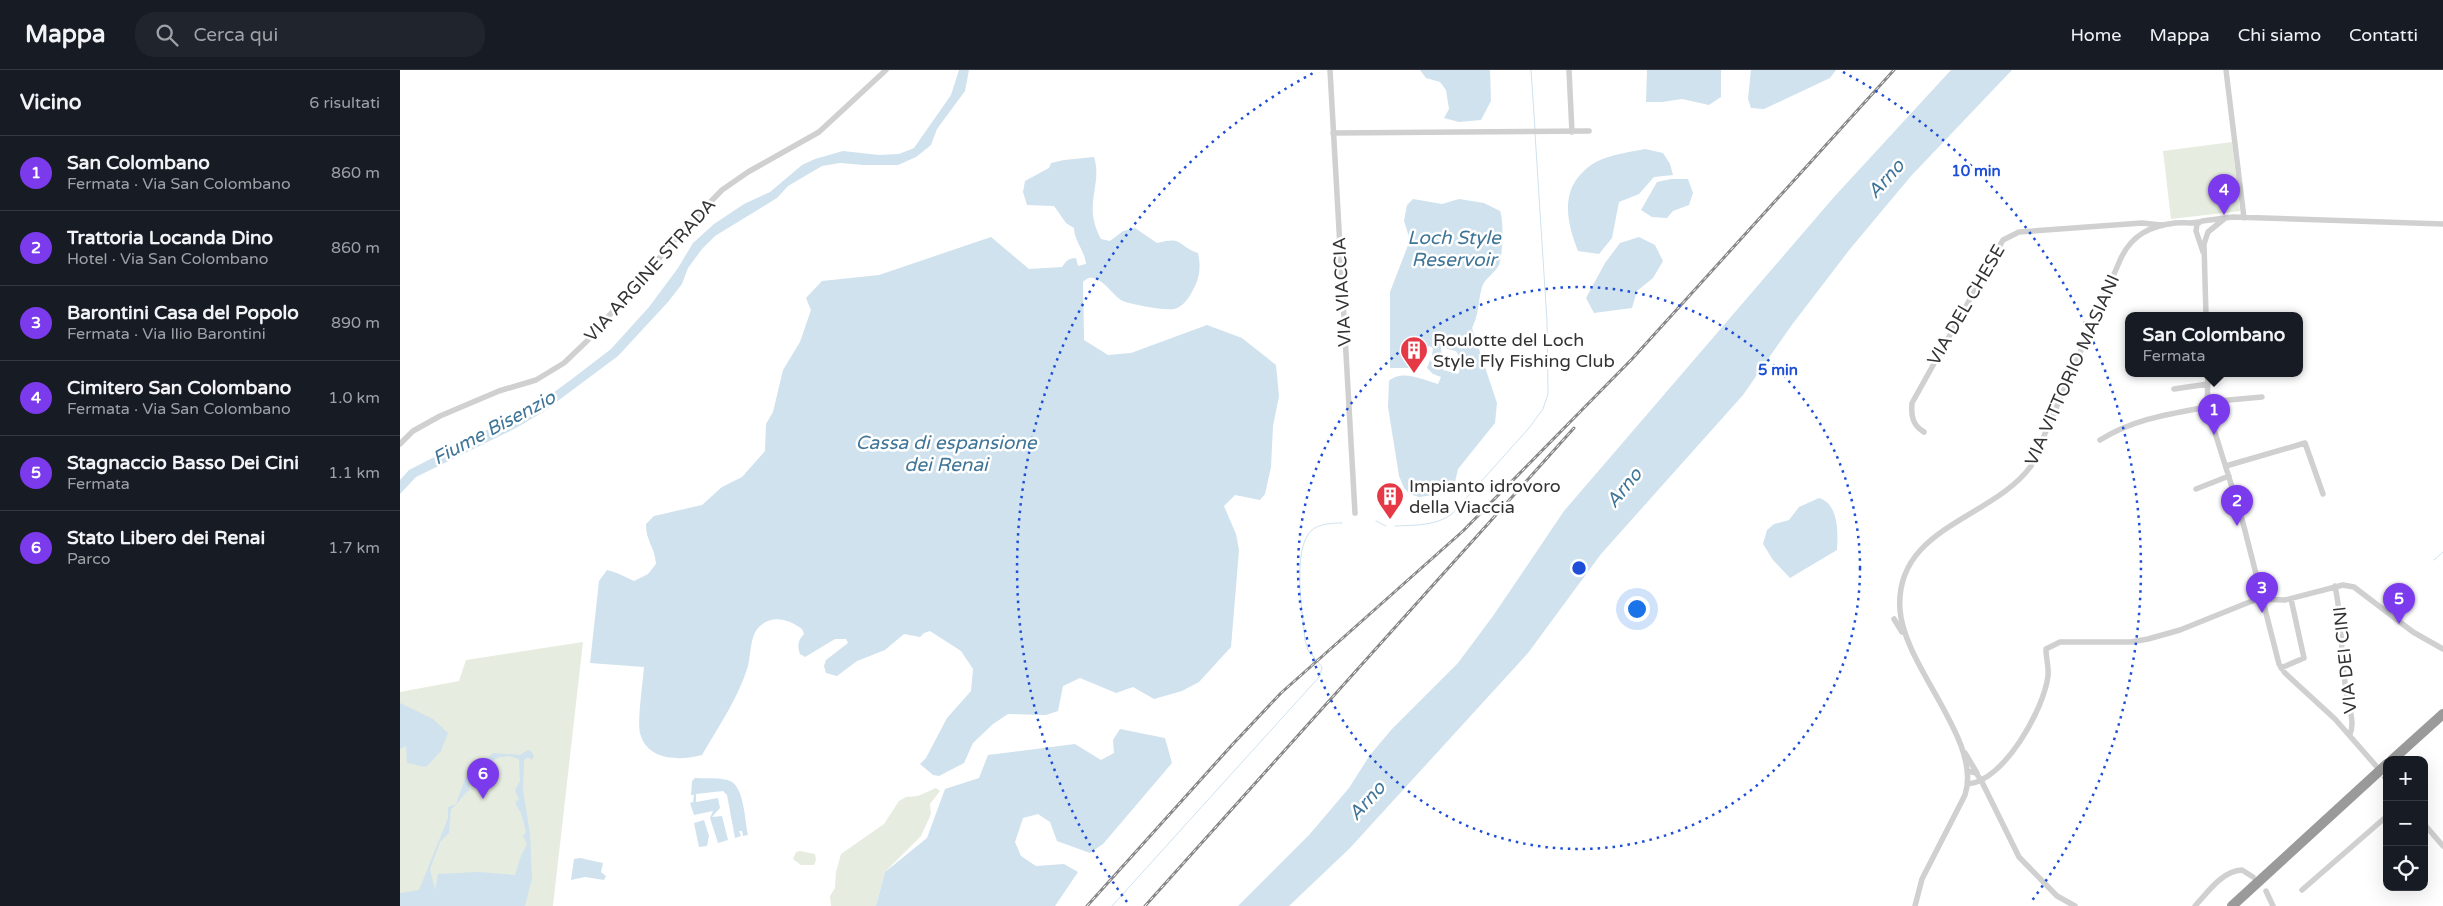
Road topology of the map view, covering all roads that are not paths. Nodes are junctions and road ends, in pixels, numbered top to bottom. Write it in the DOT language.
graph roads {
  1 [pos="886,70"];
  2 [pos="1330,70"];
  3 [pos="1569,70"];
  4 [pos="2226,70"];
  5 [pos="1572,132"];
  6 [pos="1589,132"];
  7 [pos="1333,133"];
  8 [pos="2244,218"];
  9 [pos="2224,219"];
  10 [pos="2202,222"];
  11 [pos="2146,223"];
  12 [pos="2131,224"];
  13 [pos="2190,224"];
  14 [pos="2443,224"];
  15 [pos="2163,225"];
  16 [pos="2144,232"];
  17 [pos="2196,232"];
  18 [pos="2208,233"];
  19 [pos="2203,252"];
  20 [pos="2206,312"];
  21 [pos="2208,377"];
  22 [pos="2208,384"];
  23 [pos="2174,389"];
  24 [pos="2262,397"];
  25 [pos="2207,405"];
  26 [pos="1924,432"];
  27 [pos="2100,440"];
  28 [pos="400,444"];
  29 [pos="2226,466"];
  30 [pos="2229,476"];
  31 [pos="2196,489"];
  32 [pos="2323,494"];
  33 [pos="1356,513"];
  34 [pos="2335,586"];
  35 [pos="2263,598"];
  36 [pos="2291,599"];
  37 [pos="1894,619"];
  38 [pos="1904,636"];
  39 [pos="2443,649"];
  40 [pos="2282,668"];
  41 [pos="2443,714"];
  42 [pos="2443,722"];
  43 [pos="2350,734"];
  44 [pos="1960,744"];
  45 [pos="2396,756"];
  46 [pos="2405,756"];
  47 [pos="2382,766"];
  48 [pos="1968,771"];
  49 [pos="2383,777"];
  50 [pos="1980,778"];
  51 [pos="1968,784"];
  52 [pos="2383,819"];
  53 [pos="2428,829"];
  54 [pos="2443,846"];
  55 [pos="2253,877"];
  56 [pos="2302,890"];
  57 [pos="2266,891"];
  58 [pos="1915,906"];
  59 [pos="2075,906"];
  60 [pos="2195,906"];
  61 [pos="2232,906"];
  62 [pos="2239,906"];
  63 [pos="2273,906"];
  1 -- 28 [label="street, VIA ARGINE STRADA"];
  2 -- 7 [label="street, VIA VIACCIA"];
  3 -- 5 [label="street"];
  4 -- 8 [label="street"];
  5 -- 6 [label="street"];
  5 -- 7 [label="street"];
  7 -- 33 [label="street, VIA VIACCIA"];
  8 -- 9 [label="street, VIA DEL CHESE"];
  8 -- 14 [label="street, VIA DEL CHESE"];
  9 -- 10 [label="street, VIA DEL CHESE"];
  9 -- 18 [label="street"];
  10 -- 13 [label="street, VIA DEL CHESE"];
  10 -- 17 [label="street"];
  10 -- 18 [label="street"];
  11 -- 12 [label="street, VIA DEL CHESE"];
  11 -- 15 [label="street, VIA DEL CHESE"];
  11 -- 16 [label="street"];
  12 -- 16 [label="street"];
  12 -- 26 [label="street, VIA DEL CHESE"];
  13 -- 15 [label="street, VIA DEL CHESE"];
  13 -- 17 [label="street"];
  15 -- 16 [label="street, VIA DEL CHESE"];
  16 -- 38 [label="street, VIA VITTORIO MASIANI"];
  17 -- 18 [label="street"];
  17 -- 19 [label="street"];
  18 -- 19 [label="street"];
  19 -- 20 [label="street"];
  21 -- 22 [label="street"];
  22 -- 23 [label="street"];
  22 -- 25 [label="street"];
  24 -- 25 [label="street"];
  25 -- 27 [label="street"];
  25 -- 29 [label="street"];
  29 -- 30 [label="street"];
  29 -- 32 [label="street"];
  30 -- 31 [label="street"];
  30 -- 35 [label="street"];
  34 -- 36 [label="street"];
  34 -- 39 [label="street"];
  34 -- 43 [label="street, VIA DEI CINI"];
  35 -- 36 [label="street"];
  35 -- 40 [label="street"];
  35 -- 50 [label="street"];
  36 -- 40 [label="street"];
  37 -- 38 [label="street"];
  38 -- 44 [label="street, VIA VITTORIO MASIANI"];
  40 -- 43 [label="street"];
  41 -- 45 [label="highway"];
  42 -- 46 [label="highway"];
  43 -- 47 [label="street"];
  44 -- 48 [label="street, VIA VITTORIO MASIANI"];
  44 -- 50 [label="street"];
  47 -- 61 [label="highway"];
  48 -- 50 [label="street"];
  48 -- 51 [label="street, VIA VITTORIO MASIANI"];
  49 -- 62 [label="highway"];
  50 -- 51 [label="street"];
  50 -- 59 [label="street"];
  51 -- 58 [label="street"];
  52 -- 56 [label="street"];
  53 -- 54 [label="street"];
  55 -- 60 [label="street"];
  57 -- 63 [label="street"];
}
